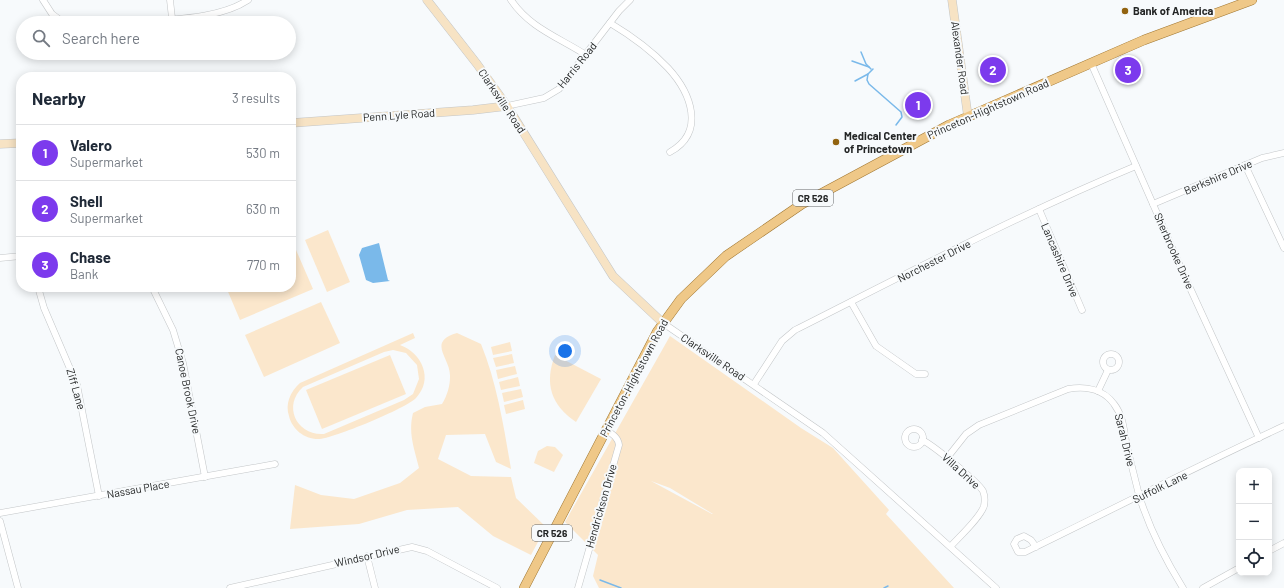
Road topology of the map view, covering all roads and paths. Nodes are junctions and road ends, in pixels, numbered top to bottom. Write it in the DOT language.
graph roads {
  1 [pos="43,0"];
  2 [pos="170,0"];
  3 [pos="248,0"];
  4 [pos="427,0"];
  5 [pos="511,0"];
  6 [pos="630,0"];
  7 [pos="952,0"];
  8 [pos="1252,0"];
  9 [pos="55,16"];
  10 [pos="172,16"];
  11 [pos="190,16"];
  12 [pos="610,22"];
  13 [pos="586,55"];
  14 [pos="1091,63"];
  15 [pos="507,106"];
  16 [pos="968,117"];
  17 [pos="296,123"];
  18 [pos="16,143"];
  19 [pos="0,144"];
  20 [pos="670,152"];
  21 [pos="1284,153"];
  22 [pos="1246,165"];
  23 [pos="1136,166"];
  24 [pos="1153,204"];
  25 [pos="1039,209"];
  26 [pos="1284,248"];
  27 [pos="16,256"];
  28 [pos="0,258"];
  29 [pos="39,292"];
  30 [pos="154,292"];
  31 [pos="851,302"];
  32 [pos="1082,310"];
  33 [pos="663,323"];
  34 [pos="1108,370"];
  35 [pos="925,374"];
  36 [pos="754,384"];
  37 [pos="1098,391"];
  38 [pos="1284,426"];
  39 [pos="606,430"];
  40 [pos="1259,438"];
  41 [pos="922,440"];
  42 [pos="947,458"];
  43 [pos="275,464"];
  44 [pos="205,477"];
  45 [pos="99,496"];
  46 [pos="1140,497"];
  47 [pos="0,513"];
  48 [pos="0,521"];
  49 [pos="1284,543"];
  50 [pos="951,546"];
  51 [pos="1036,547"];
  52 [pos="1272,549"];
  53 [pos="367,556"];
  54 [pos="1236,570"];
  55 [pos="242,587"];
  56 [pos="18,588"];
  57 [pos="230,588"];
  58 [pos="375,588"];
  59 [pos="497,588"];
  60 [pos="524,588"];
  61 [pos="578,588"];
  62 [pos="996,588"];
  63 [pos="1183,588"];
  64 [pos="1203,588"];
  1 -- 9 [label="street"];
  2 -- 10 [label="street"];
  3 -- 11 [label="street"];
  4 -- 15 [label="street, Clarksville Road"];
  5 -- 13 [label="street"];
  6 -- 12 [label="street, Harris Road"];
  7 -- 16 [label="street, Alexander Road"];
  8 -- 14 [label="main road, Princeton-Hightstown Road / CR 526"];
  12 -- 13 [label="street, Harris Road"];
  12 -- 20 [label="street"];
  13 -- 15 [label="street, Harris Road"];
  14 -- 16 [label="main road, Princeton-Hightstown Road / CR 526"];
  14 -- 23 [label="street, Sherbrooke Drive"];
  15 -- 17 [label="street, Penn Lyle Road"];
  15 -- 33 [label="street, Clarksville Road"];
  16 -- 33 [label="main road, Princeton-Hightstown Road / CR 526"];
  18 -- 19 [label="street"];
  21 -- 22 [label="street, Berkshire Drive"];
  22 -- 24 [label="street, Berkshire Drive"];
  22 -- 26 [label="street"];
  23 -- 24 [label="street, Sherbrooke Drive"];
  23 -- 25 [label="street, Norchester Drive"];
  24 -- 40 [label="street, Sherbrooke Drive"];
  25 -- 31 [label="street, Norchester Drive"];
  25 -- 32 [label="street, Lancashire Drive"];
  27 -- 28 [label="street"];
  29 -- 45 [label="street, Ziff Lane"];
  30 -- 44 [label="street, Canoe Brook Drive"];
  31 -- 35 [label="street"];
  31 -- 36 [label="street, Norchester Drive"];
  33 -- 36 [label="street, Clarksville Road"];
  33 -- 39 [label="main road, Princeton-Hightstown Road / CR 526"];
  34 -- 37 [label="street"];
  36 -- 50 [label="street, Clarksville Road"];
  37 -- 42 [label="street"];
  37 -- 46 [label="street, Sarah Drive"];
  38 -- 40 [label="street, Suffolk Lane"];
  39 -- 60 [label="main road, Princeton-Hightstown Road / CR 526"];
  39 -- 61 [label="street, Hendrickson Drive"];
  40 -- 46 [label="street, Suffolk Lane"];
  41 -- 42 [label="street, Villa Drive"];
  42 -- 50 [label="street, Villa Drive"];
  43 -- 44 [label="street, Nassau Place"];
  44 -- 45 [label="street, Nassau Place"];
  45 -- 47 [label="street, Nassau Place"];
  46 -- 51 [label="street, Suffolk Lane"];
  46 -- 63 [label="street, Sarah Drive"];
  48 -- 56 [label="street"];
  49 -- 52 [label="street"];
  50 -- 62 [label="street, Clarksville Road"];
  51 -- 51 [label="street, Suffolk Lane"];
  53 -- 55 [label="street, Windsor Drive"];
  53 -- 58 [label="street"];
  53 -- 59 [label="street, Windsor Drive"];
  54 -- 64 [label="street"];
  55 -- 57 [label="street, Windsor Drive"];
}
